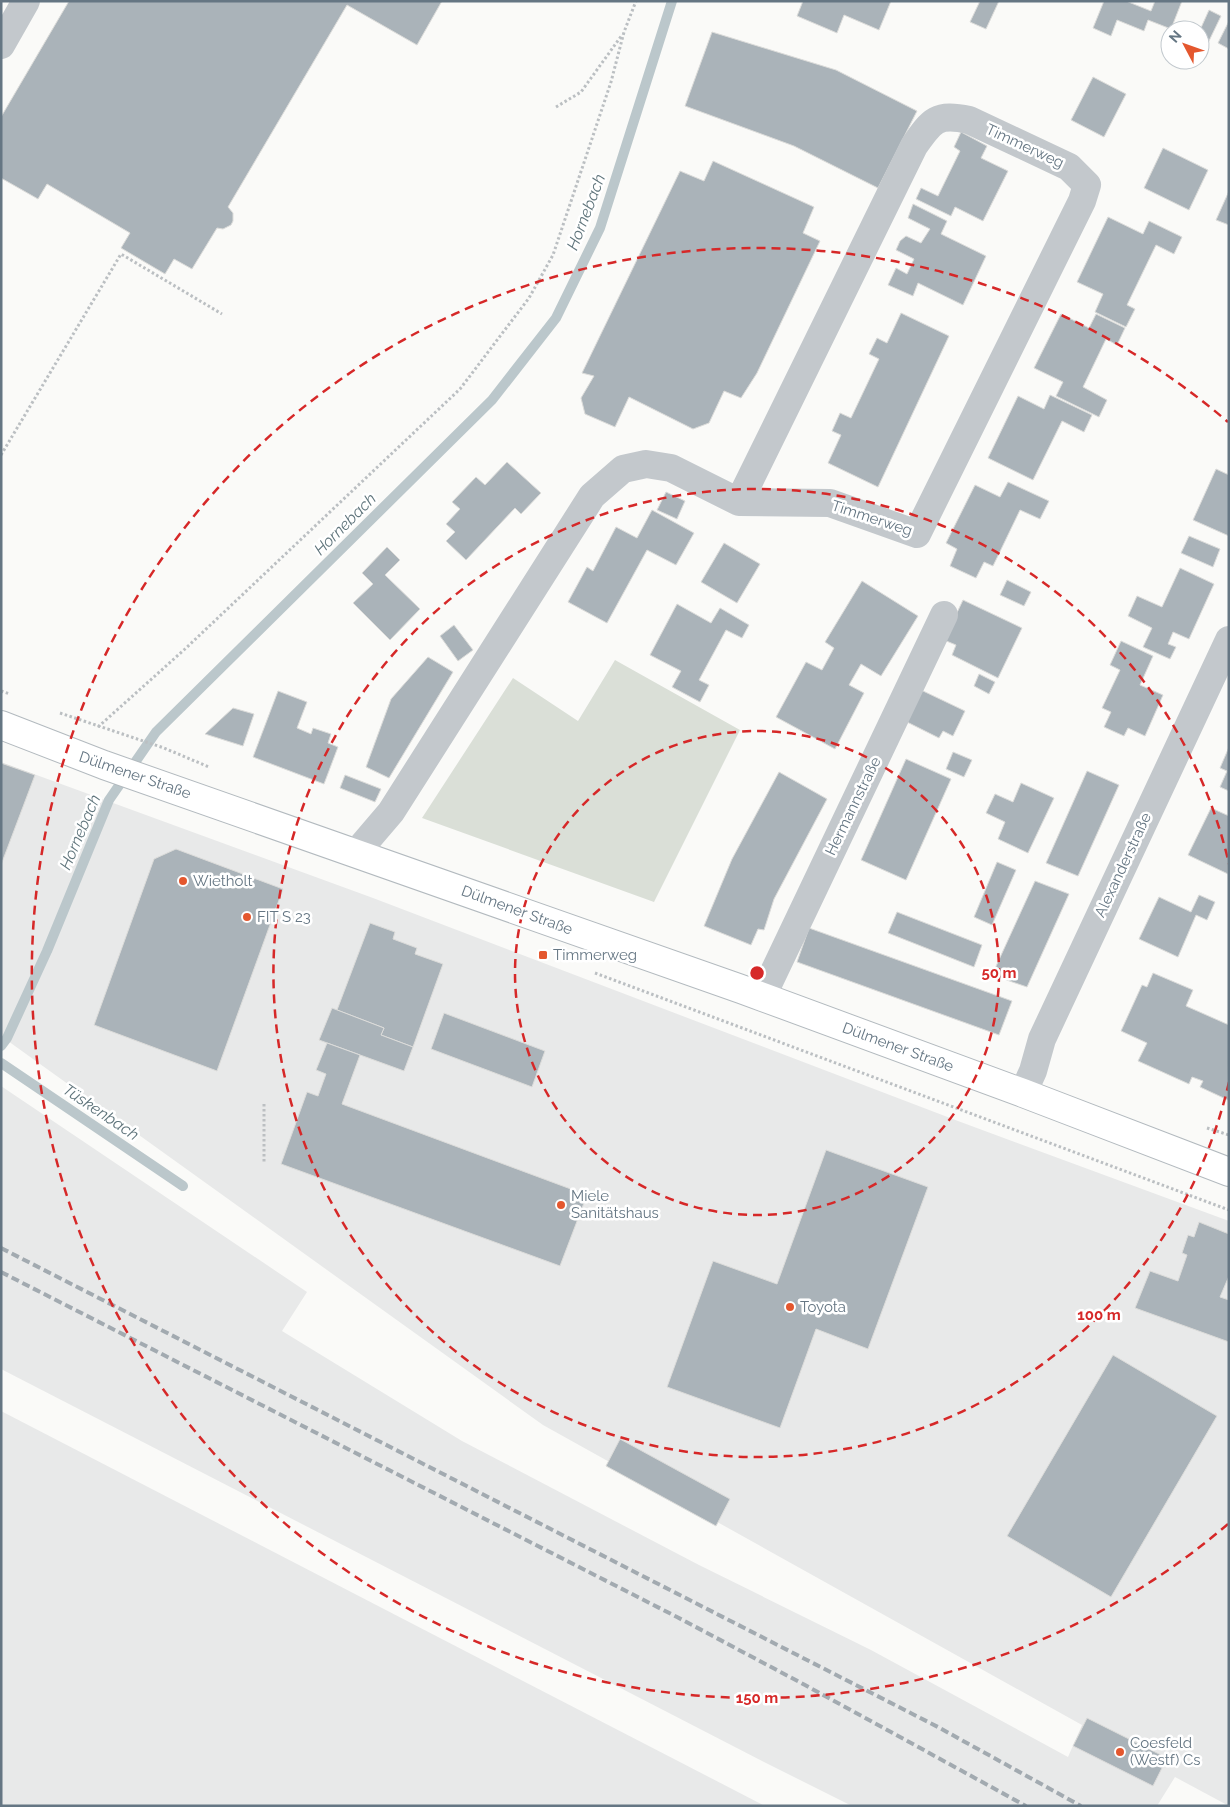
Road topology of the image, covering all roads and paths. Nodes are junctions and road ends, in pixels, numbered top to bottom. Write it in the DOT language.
graph roads {
  1 [pos="26,1"];
  2 [pos="636,1"];
  3 [pos="624,32"];
  4 [pos="1,45"];
  5 [pos="556,106"];
  6 [pos="222,314"];
  7 [pos="1,455"];
  8 [pos="739,502"];
  9 [pos="944,615"];
  10 [pos="1229,640"];
  11 [pos="1,691"];
  12 [pos="10,694"];
  13 [pos="57,712"];
  14 [pos="1,725"];
  15 [pos="99,726"];
  16 [pos="164,748"];
  17 [pos="70,753"];
  18 [pos="356,853"];
  19 [pos="593,972"];
  20 [pos="762,997"];
  21 [pos="1023,1093"];
  22 [pos="264,1104"];
  23 [pos="264,1164"];
  24 [pos="1229,1172"];
  25 [pos="1229,1210"];
  1 -- 4 [label="street"];
  2 -- 3 [label="path"];
  3 -- 5 [label="path"];
  3 -- 15 [label="path"];
  6 -- 7 [label="path"];
  8 -- 8 [label="street, Timmerweg"];
  8 -- 18 [label="street, Timmerweg"];
  9 -- 20 [label="street, Hermannstraße"];
  10 -- 21 [label="street, Alexanderstraße"];
  11 -- 12 [label="path"];
  13 -- 15 [label="path"];
  14 -- 17 [label="street, Dülmener Straße"];
  15 -- 16 [label="path"];
  15 -- 17 [label="path"];
  17 -- 18 [label="street, Dülmener Straße"];
  18 -- 20 [label="street, Dülmener Straße"];
  19 -- 25 [label="path"];
  20 -- 21 [label="street, Dülmener Straße"];
  21 -- 24 [label="street, Dülmener Straße"];
  22 -- 23 [label="path"];
}
